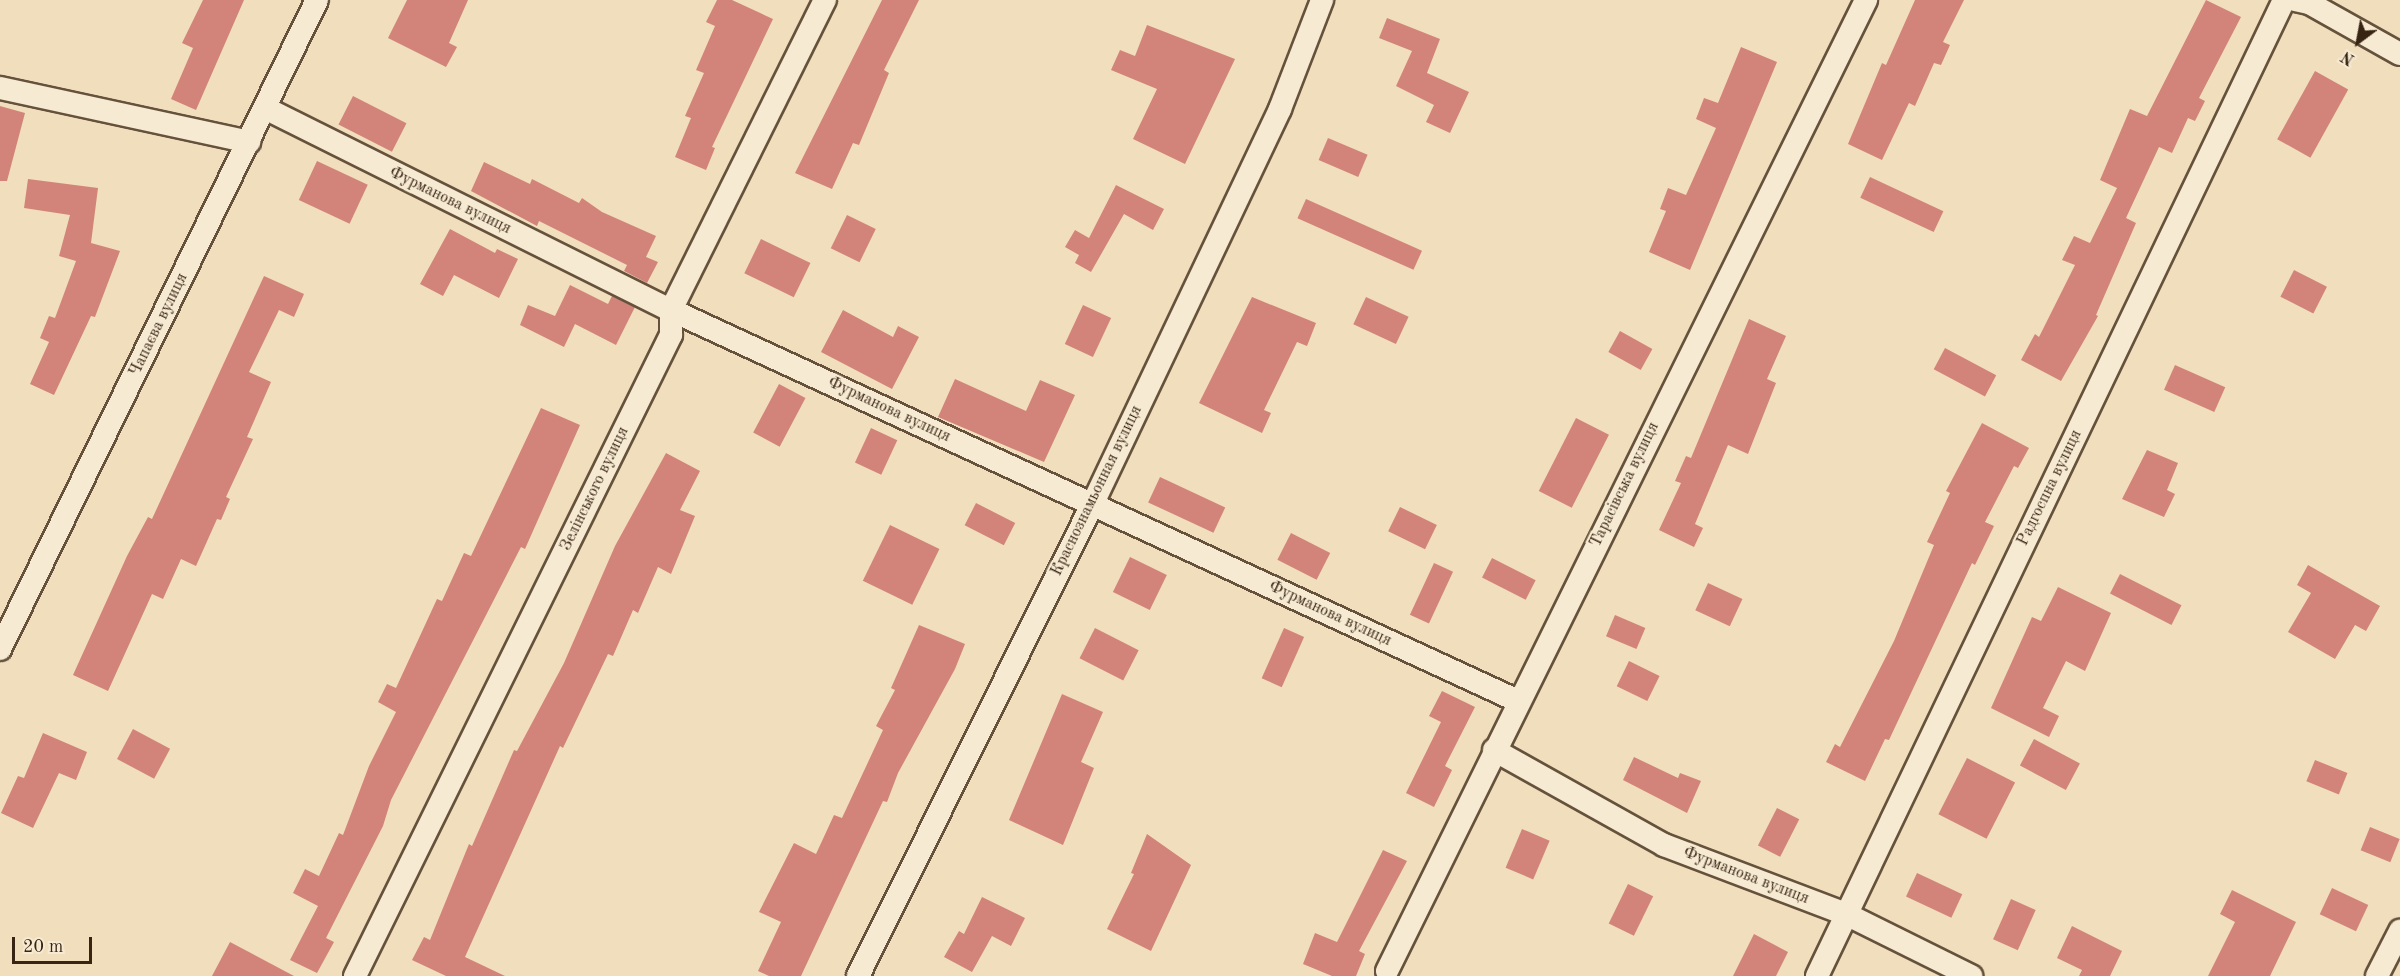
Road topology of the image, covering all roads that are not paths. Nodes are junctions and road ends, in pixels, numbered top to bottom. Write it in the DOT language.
graph roads {
  1 [pos="317,0"];
  2 [pos="825,0"];
  3 [pos="1322,0"];
  4 [pos="1866,0"];
  5 [pos="2284,0"];
  6 [pos="2295,0"];
  7 [pos="2400,54"];
  8 [pos="0,88"];
  9 [pos="265,108"];
  10 [pos="249,142"];
  11 [pos="671,310"];
  12 [pos="1093,503"];
  13 [pos="0,649"];
  14 [pos="1518,701"];
  15 [pos="1494,750"];
  16 [pos="1846,914"];
  17 [pos="2400,931"];
  18 [pos="1387,971"];
  19 [pos="355,976"];
  20 [pos="858,976"];
  21 [pos="1817,976"];
  22 [pos="1971,976"];
  23 [pos="2377,976"];
  1 -- 9 [label="street, Чапаєва вулиця"];
  2 -- 11 [label="street, Зелінського вулиця"];
  3 -- 12 [label="street, Краснознамьонная вулиця"];
  4 -- 14 [label="street, Тарасівська вулиця"];
  5 -- 16 [label="street, Радгоспна вулиця"];
  6 -- 7 [label="street"];
  8 -- 10 [label="street"];
  9 -- 10 [label="street, Чапаєва вулиця"];
  9 -- 11 [label="street, Фурманова вулиця"];
  10 -- 13 [label="street, Чапаєва вулиця"];
  11 -- 12 [label="street, Фурманова вулиця"];
  11 -- 19 [label="street, Зелінського вулиця"];
  12 -- 14 [label="street, Фурманова вулиця"];
  12 -- 20 [label="street, Краснознамьонная вулиця"];
  14 -- 15 [label="street, Тарасівська вулиця"];
  15 -- 16 [label="street, Фурманова вулиця"];
  15 -- 18 [label="street, Тарасівська вулиця"];
  16 -- 21 [label="street, Радгоспна вулиця"];
  16 -- 22 [label="street, Фурманова вулиця"];
  17 -- 23 [label="street"];
}
